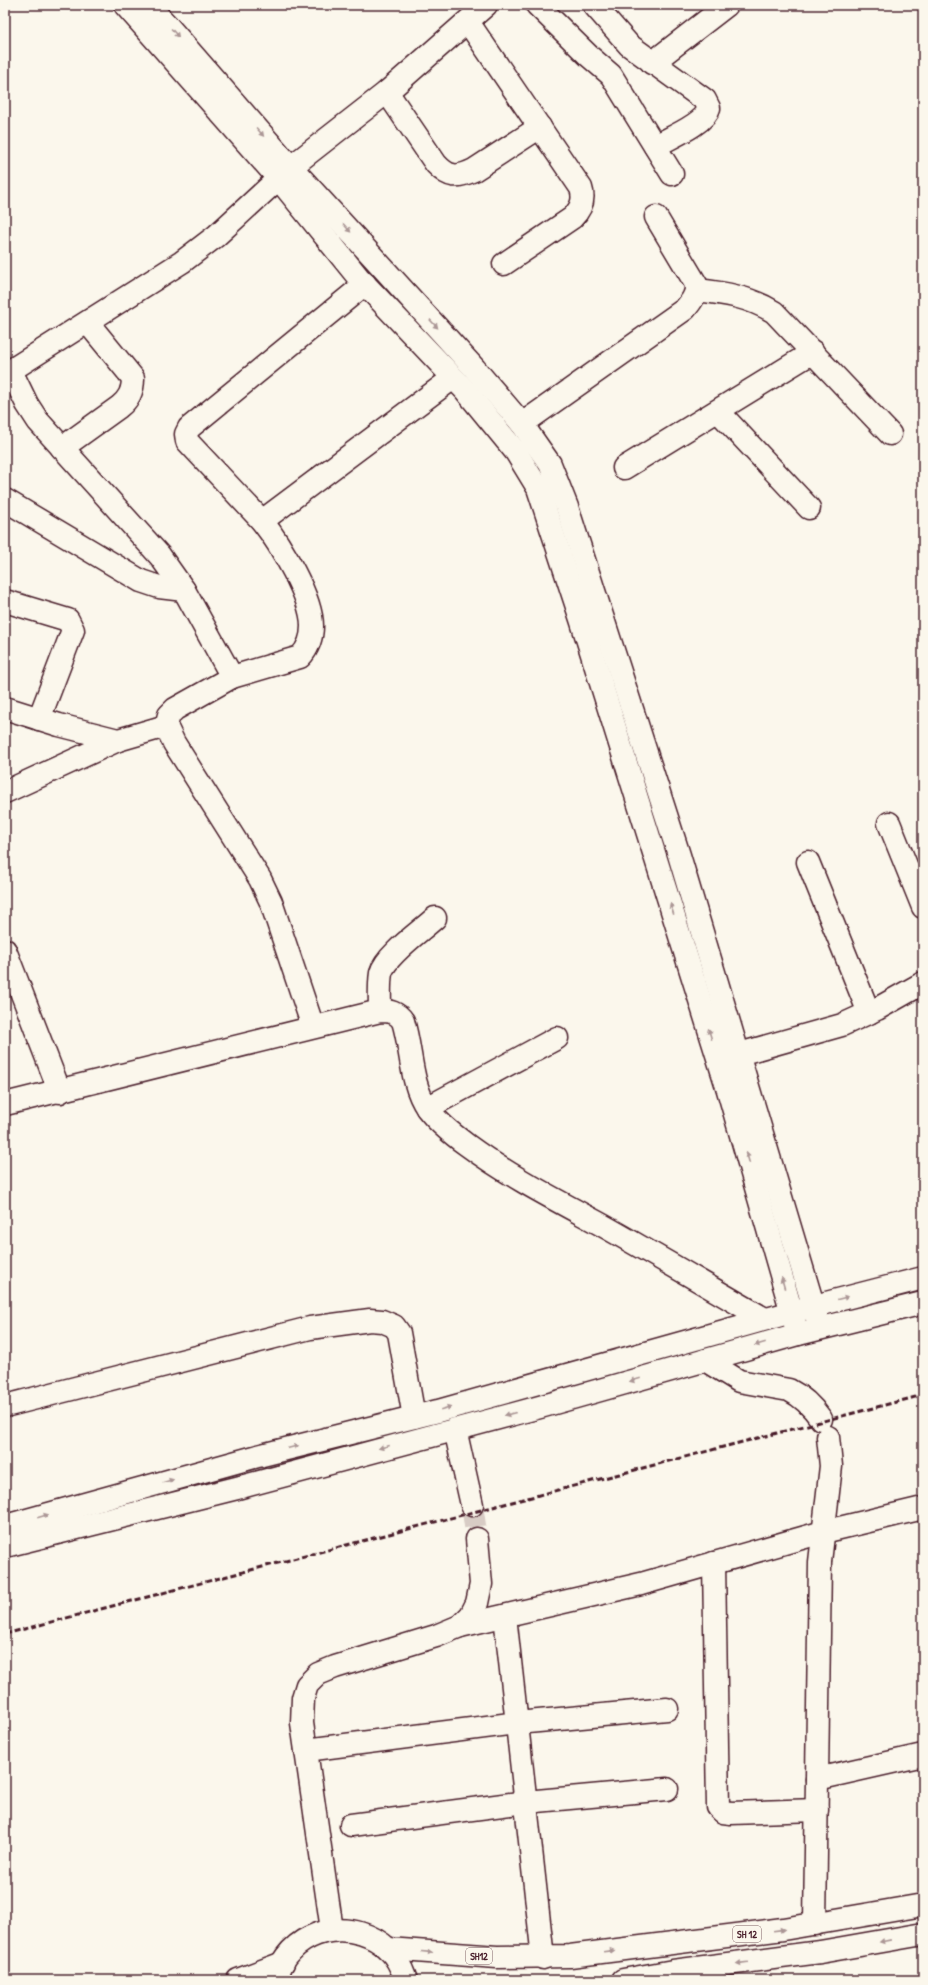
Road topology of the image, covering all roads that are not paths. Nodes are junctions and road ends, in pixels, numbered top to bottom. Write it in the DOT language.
graph roads {
  1 [pos="125,5"];
  2 [pos="148,5"];
  3 [pos="486,5"];
  4 [pos="537,5"];
  5 [pos="594,5"];
  6 [pos="728,5"];
  7 [pos="468,22"];
  8 [pos="652,63"];
  9 [pos="387,92"];
  10 [pos="540,127"];
  11 [pos="655,146"];
  12 [pos="284,172"];
  13 [pos="672,174"];
  14 [pos="656,217"];
  15 [pos="504,264"];
  16 [pos="365,284"];
  17 [pos="697,290"];
  18 [pos="88,323"];
  19 [pos="814,352"];
  20 [pos="8,373"];
  21 [pos="453,378"];
  22 [pos="718,411"];
  23 [pos="522,424"];
  24 [pos="890,434"];
  25 [pos="62,448"];
  26 [pos="624,468"];
  27 [pos="5,500"];
  28 [pos="809,508"];
  29 [pos="262,521"];
  30 [pos="184,590"];
  31 [pos="5,601"];
  32 [pos="232,677"];
  33 [pos="5,708"];
  34 [pos="39,719"];
  35 [pos="166,726"];
  36 [pos="118,740"];
  37 [pos="5,792"];
  38 [pos="889,823"];
  39 [pos="808,862"];
  40 [pos="923,907"];
  41 [pos="435,918"];
  42 [pos="5,950"];
  43 [pos="923,984"];
  44 [pos="380,1011"];
  45 [pos="869,1013"];
  46 [pos="314,1027"];
  47 [pos="557,1038"];
  48 [pos="738,1054"];
  49 [pos="60,1092"];
  50 [pos="5,1104"];
  51 [pos="427,1108"];
  52 [pos="923,1278"];
  53 [pos="923,1303"];
  54 [pos="813,1305"];
  55 [pos="792,1312"];
  56 [pos="765,1319"];
  57 [pos="820,1328"];
  58 [pos="798,1334"];
  59 [pos="705,1360"];
  60 [pos="5,1406"];
  61 [pos="414,1417"];
  62 [pos="455,1429"];
  63 [pos="472,1505"];
  64 [pos="923,1508"];
  65 [pos="5,1526"];
  66 [pos="823,1532"];
  67 [pos="477,1539"];
  68 [pos="5,1546"];
  69 [pos="714,1563"];
  70 [pos="505,1616"];
  71 [pos="460,1626"];
  72 [pos="667,1709"];
  73 [pos="517,1723"];
  74 [pos="306,1750"];
  75 [pos="923,1755"];
  76 [pos="817,1779"];
  77 [pos="667,1789"];
  78 [pos="526,1802"];
  79 [pos="817,1810"];
  80 [pos="351,1825"];
  81 [pos="923,1905"];
  82 [pos="816,1924"];
  83 [pos="332,1930"];
  84 [pos="923,1934"];
  85 [pos="669,1944"];
  86 [pos="388,1949"];
  87 [pos="570,1956"];
  88 [pos="543,1958"];
  89 [pos="279,1971"];
  90 [pos="674,1976"];
  91 [pos="238,1980"];
  92 [pos="406,1980"];
  93 [pos="623,1980"];
  1 -- 12 [label="street"];
  2 -- 12 [label="street, one-way"];
  3 -- 7 [label="street"];
  4 -- 11 [label="street"];
  5 -- 8 [label="street"];
  6 -- 8 [label="street"];
  7 -- 9 [label="street"];
  7 -- 10 [label="street"];
  8 -- 11 [label="street"];
  9 -- 10 [label="street"];
  9 -- 12 [label="street"];
  10 -- 15 [label="street"];
  11 -- 13 [label="street"];
  12 -- 16 [label="street"];
  12 -- 18 [label="street"];
  12 -- 23 [label="street, one-way"];
  14 -- 17 [label="street"];
  16 -- 21 [label="street"];
  16 -- 29 [label="street"];
  17 -- 19 [label="street"];
  17 -- 23 [label="street"];
  18 -- 20 [label="street"];
  18 -- 25 [label="street"];
  19 -- 22 [label="street"];
  19 -- 24 [label="street"];
  20 -- 25 [label="street"];
  21 -- 29 [label="street"];
  55 -- 21 [label="street, one-way"];
  22 -- 26 [label="street"];
  22 -- 28 [label="street"];
  23 -- 48 [label="street"];
  25 -- 30 [label="street"];
  27 -- 30 [label="street"];
  29 -- 32 [label="street"];
  30 -- 32 [label="street"];
  31 -- 34 [label="street"];
  32 -- 35 [label="street"];
  33 -- 34 [label="street"];
  34 -- 36 [label="street"];
  35 -- 36 [label="street"];
  35 -- 46 [label="street"];
  36 -- 37 [label="street"];
  38 -- 40 [label="street"];
  39 -- 45 [label="street"];
  41 -- 44 [label="street"];
  42 -- 49 [label="street"];
  43 -- 45 [label="street"];
  44 -- 46 [label="street"];
  44 -- 51 [label="street"];
  45 -- 48 [label="street"];
  46 -- 49 [label="street"];
  47 -- 51 [label="street"];
  48 -- 54 [label="street"];
  49 -- 50 [label="street"];
  51 -- 56 [label="street"];
  54 -- 52 [label="street, one-way"];
  53 -- 57 [label="street"];
  54 -- 55 [label="street"];
  54 -- 57 [label="street"];
  55 -- 56 [label="street"];
  55 -- 58 [label="street"];
  61 -- 56 [label="street, one-way"];
  57 -- 58 [label="street"];
  58 -- 59 [label="street, one-way"];
  59 -- 62 [label="street, one-way"];
  59 -- 66 [label="street"];
  60 -- 61 [label="street"];
  65 -- 61 [label="street, one-way"];
  62 -- 63 [label="street"];
  62 -- 68 [label="street, one-way"];
  64 -- 66 [label="street"];
  66 -- 69 [label="street"];
  66 -- 76 [label="street"];
  67 -- 71 [label="street"];
  69 -- 70 [label="street"];
  69 -- 79 [label="street"];
  70 -- 71 [label="street"];
  70 -- 73 [label="street"];
  71 -- 74 [label="street"];
  72 -- 73 [label="street"];
  73 -- 74 [label="street"];
  73 -- 78 [label="street"];
  74 -- 83 [label="street"];
  75 -- 76 [label="street"];
  76 -- 79 [label="street"];
  77 -- 78 [label="street"];
  78 -- 80 [label="street"];
  78 -- 88 [label="street"];
  79 -- 82 [label="street"];
  81 -- 82 [label="street, SH 12"];
  85 -- 82 [label="street, SH 12, one-way"];
  83 -- 86 [label="street"];
  83 -- 89 [label="street"];
  84 -- 90 [label="street, one-way"];
  87 -- 85 [label="street, SH 12, one-way"];
  85 -- 90 [label="street"];
  86 -- 88 [label="street, SH12, one-way"];
  86 -- 92 [label="street"];
  87 -- 88 [label="street, SH12"];
  89 -- 91 [label="street"];
  90 -- 93 [label="street"];
}
